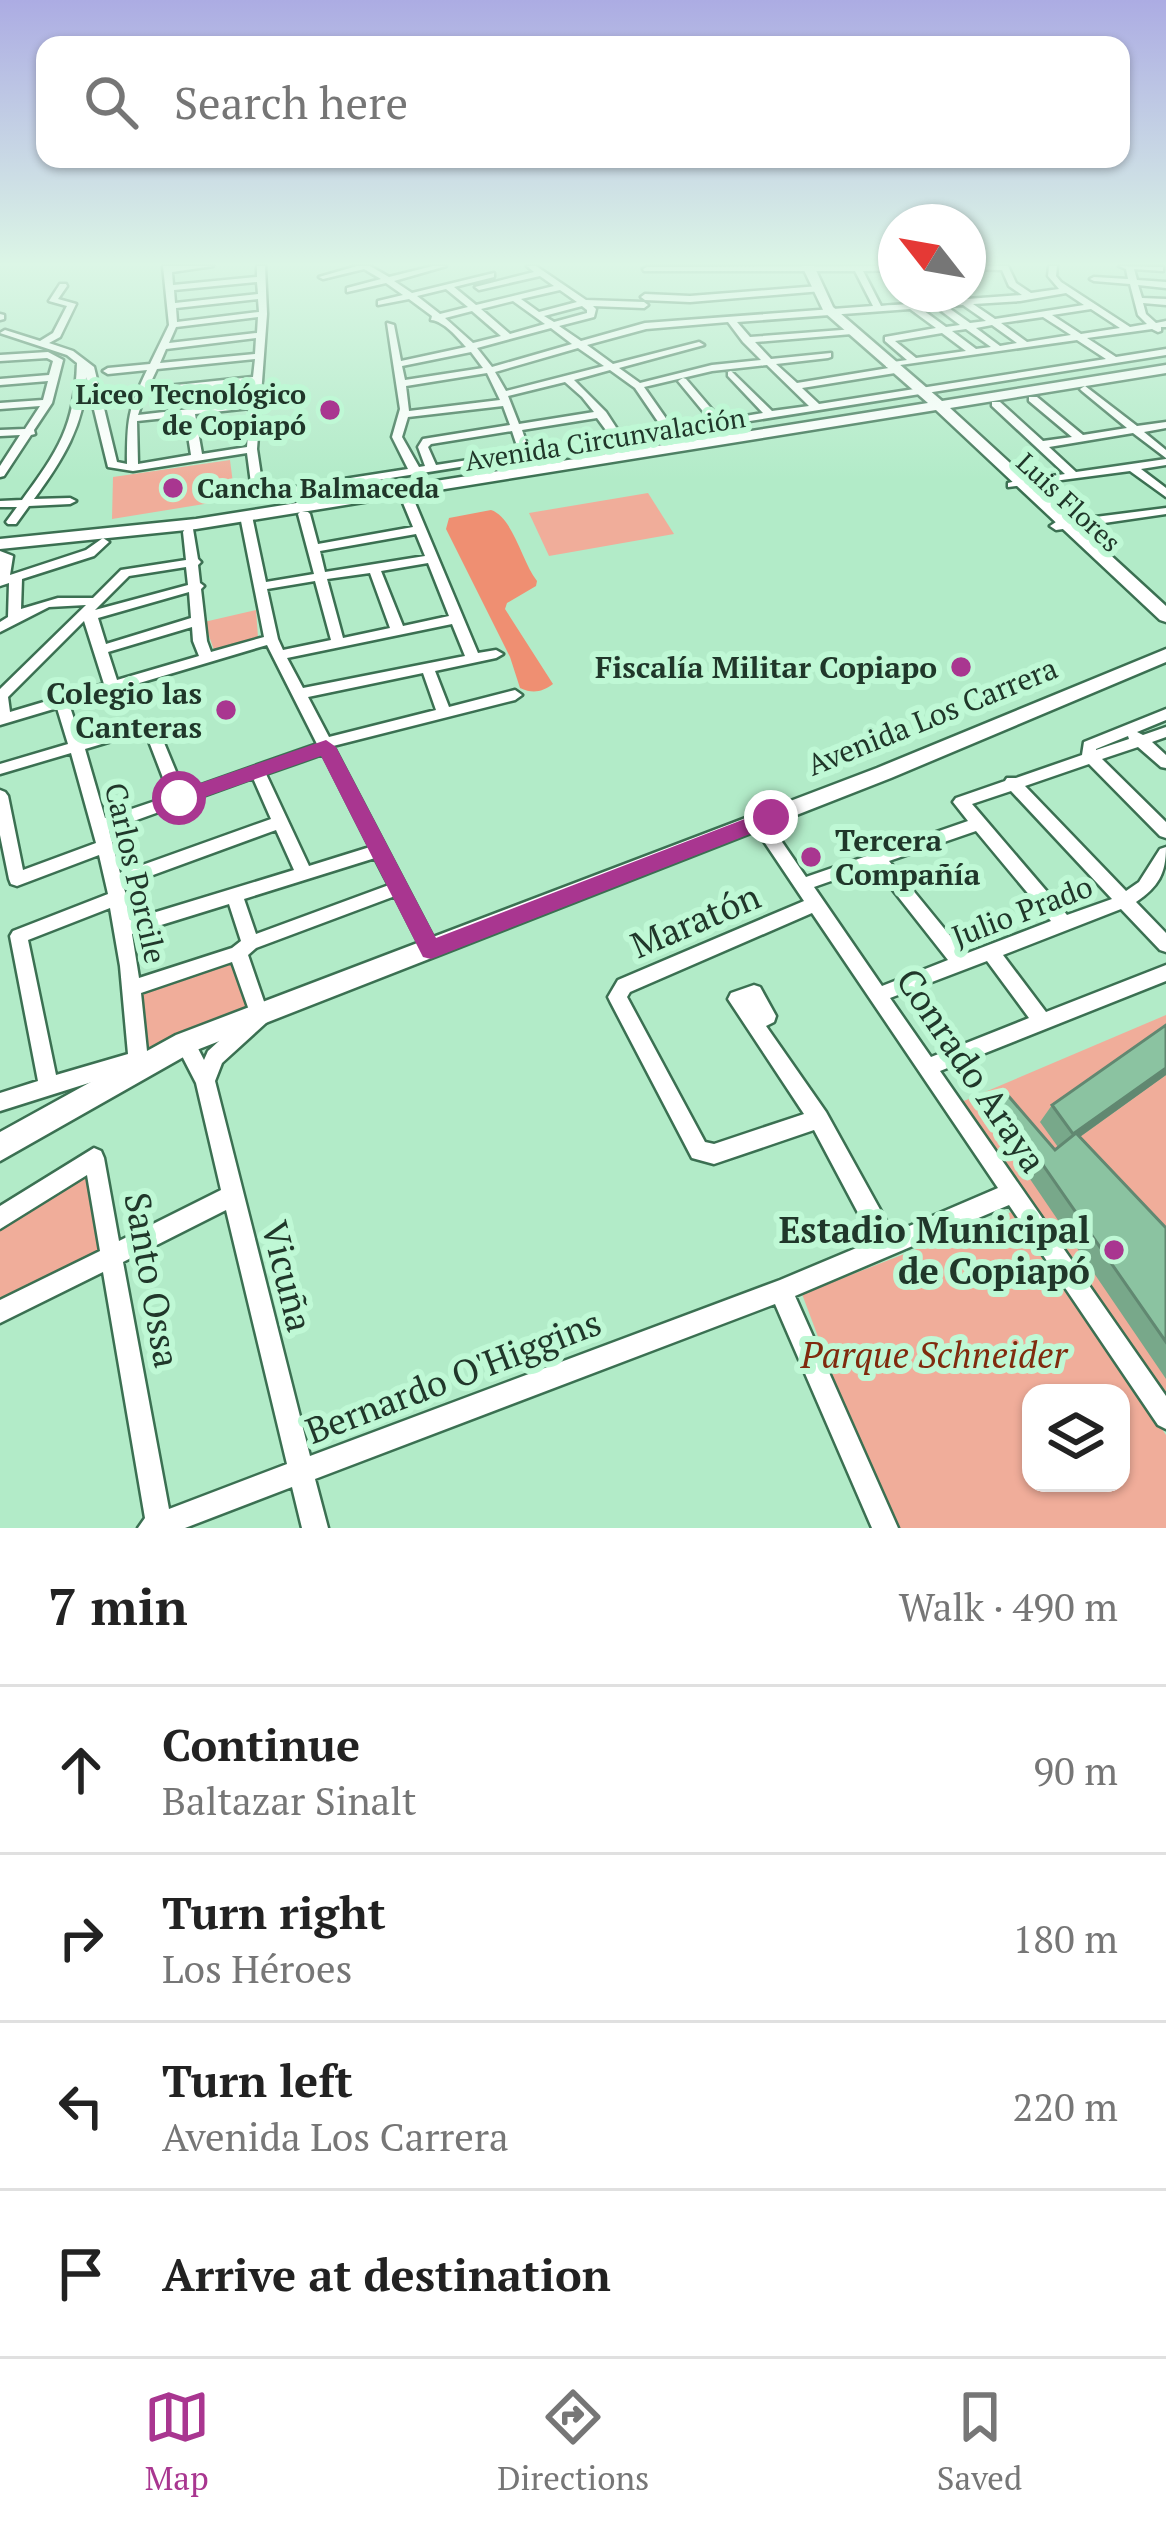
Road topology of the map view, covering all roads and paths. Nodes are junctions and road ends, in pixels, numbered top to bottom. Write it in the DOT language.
graph roads {
  1 [pos="54,337"];
  2 [pos="168,337"];
  3 [pos="241,337"];
  4 [pos="261,337"];
  5 [pos="393,337"];
  6 [pos="458,337"];
  7 [pos="507,337"];
  8 [pos="565,337"];
  9 [pos="604,337"];
  10 [pos="694,337"];
  11 [pos="744,337"];
  12 [pos="779,337"];
  13 [pos="809,337"];
  14 [pos="859,337"];
  15 [pos="895,337"];
  16 [pos="923,337"];
  17 [pos="957,337"];
  18 [pos="988,337"];
  19 [pos="1015,337"];
  20 [pos="1044,337"];
  21 [pos="1077,337"];
  22 [pos="1079,337"];
  23 [pos="746,340"];
  24 [pos="1049,341"];
  25 [pos="3,343"];
  26 [pos="576,345"];
  27 [pos="699,345"];
  28 [pos="1026,345"];
  29 [pos="165,346"];
  30 [pos="471,348"];
  31 [pos="1006,348"];
  32 [pos="45,349"];
  33 [pos="978,352"];
  34 [pos="1166,352"];
  35 [pos="828,355"];
  36 [pos="260,356"];
  37 [pos="946,356"];
  38 [pos="914,361"];
  39 [pos="1114,361"];
  40 [pos="82,362"];
  41 [pos="764,363"];
  42 [pos="398,364"];
  43 [pos="610,366"];
  44 [pos="1082,366"];
  45 [pos="778,367"];
  46 [pos="152,368"];
  47 [pos="892,368"];
  48 [pos="490,370"];
  49 [pos="108,371"];
  50 [pos="721,371"];
  51 [pos="1045,372"];
  52 [pos="1166,372"];
  53 [pos="851,377"];
  54 [pos="1015,377"];
  55 [pos="52,378"];
  56 [pos="566,378"];
  57 [pos="257,379"];
  58 [pos="683,381"];
  59 [pos="0,382"];
  60 [pos="658,382"];
  61 [pos="401,384"];
  62 [pos="638,386"];
  63 [pos="795,386"];
  64 [pos="1085,389"];
  65 [pos="140,392"];
  66 [pos="502,399"];
  67 [pos="1033,399"];
  68 [pos="47,403"];
  69 [pos="256,404"];
  70 [pos="996,404"];
  71 [pos="0,406"];
  72 [pos="934,407"];
  73 [pos="818,409"];
  74 [pos="190,412"];
  75 [pos="602,414"];
  76 [pos="403,415"];
  77 [pos="771,416"];
  78 [pos="132,419"];
  79 [pos="1062,423"];
  80 [pos="719,424"];
  81 [pos="1166,425"];
  82 [pos="515,428"];
  83 [pos="1024,430"];
  84 [pos="1135,430"];
  85 [pos="31,431"];
  86 [pos="670,432"];
  87 [pos="0,433"];
  88 [pos="1080,438"];
  89 [pos="619,440"];
  90 [pos="1040,445"];
  91 [pos="252,449"];
  92 [pos="525,454"];
  93 [pos="197,458"];
  94 [pos="1166,459"];
  95 [pos="6,460"];
  96 [pos="1132,467"];
  97 [pos="133,468"];
  98 [pos="432,469"];
  99 [pos="415,472"];
  100 [pos="0,475"];
  101 [pos="1074,476"];
  102 [pos="1016,484"];
  103 [pos="1166,494"];
  104 [pos="407,498"];
  105 [pos="70,501"];
  106 [pos="25,503"];
  107 [pos="0,504"];
  108 [pos="1159,512"];
  109 [pos="304,514"];
  110 [pos="247,519"];
  111 [pos="12,522"];
  112 [pos="1061,526"];
  113 [pos="1166,526"];
  114 [pos="419,530"];
  115 [pos="189,532"];
  116 [pos="50,542"];
  117 [pos="103,542"];
  118 [pos="315,548"];
  119 [pos="2,551"];
  120 [pos="431,559"];
  121 [pos="195,562"];
  122 [pos="374,568"];
  123 [pos="323,576"];
  124 [pos="6,580"];
  125 [pos="198,586"];
  126 [pos="262,586"];
  127 [pos="1166,596"];
  128 [pos="1145,598"];
  129 [pos="90,612"];
  130 [pos="1166,616"];
  131 [pos="14,617"];
  132 [pos="456,619"];
  133 [pos="197,621"];
  134 [pos="0,628"];
  135 [pos="1166,628"];
  136 [pos="398,631"];
  137 [pos="338,643"];
  138 [pos="275,647"];
  139 [pos="100,650"];
  140 [pos="496,654"];
  141 [pos="1166,655"];
  142 [pos="473,658"];
  143 [pos="207,659"];
  144 [pos="428,669"];
  145 [pos="112,688"];
  146 [pos="299,694"];
  147 [pos="515,695"];
  148 [pos="62,704"];
  149 [pos="444,713"];
  150 [pos="1166,714"];
  151 [pos="2,720"];
  152 [pos="1166,732"];
  153 [pos="1134,735"];
  154 [pos="325,745"];
  155 [pos="76,746"];
  156 [pos="1089,755"];
  157 [pos="1166,763"];
  158 [pos="0,769"];
  159 [pos="257,771"];
  160 [pos="1012,782"];
  161 [pos="0,796"];
  162 [pos="179,798"];
  163 [pos="759,821"];
  164 [pos="280,822"];
  165 [pos="976,825"];
  166 [pos="100,826"];
  167 [pos="1166,832"];
  168 [pos="106,846"];
  169 [pos="380,850"];
  170 [pos="1166,854"];
  171 [pos="878,859"];
  172 [pos="305,874"];
  173 [pos="804,884"];
  174 [pos="399,888"];
  175 [pos="117,889"];
  176 [pos="236,896"];
  177 [pos="1124,901"];
  178 [pos="817,903"];
  179 [pos="1063,922"];
  180 [pos="125,929"];
  181 [pos="1166,945"];
  182 [pos="244,948"];
  183 [pos="431,950"];
  184 [pos="991,952"];
  185 [pos="961,963"];
  186 [pos="1166,973"];
  187 [pos="134,988"];
  188 [pos="878,995"];
  189 [pos="260,1016"];
  190 [pos="755,1022"];
  191 [pos="1043,1023"];
  192 [pos="185,1043"];
  193 [pos="138,1059"];
  194 [pos="927,1067"];
  195 [pos="205,1082"];
  196 [pos="49,1087"];
  197 [pos="0,1102"];
  198 [pos="818,1119"];
  199 [pos="0,1147"];
  200 [pos="0,1160"];
  201 [pos="1011,1193"];
  202 [pos="234,1195"];
  203 [pos="0,1217"];
  204 [pos="887,1244"];
  205 [pos="113,1258"];
  206 [pos="781,1291"];
  207 [pos="0,1312"];
  208 [pos="1166,1417"];
  209 [pos="301,1472"];
  210 [pos="155,1526"];
  211 [pos="881,1526"];
  212 [pos="315,1528"];
  1 -- 32 [label="street"];
  2 -- 29 [label="street"];
  3 -- 29 [label="street"];
  4 -- 36 [label="street"];
  5 -- 42 [label="street"];
  6 -- 30 [label="street"];
  7 -- 30 [label="street"];
  8 -- 26 [label="street"];
  9 -- 26 [label="street"];
  10 -- 27 [label="street"];
  11 -- 23 [label="street"];
  12 -- 23 [label="street"];
  13 -- 35 [label="street"];
  14 -- 47 [label="main road, Luis Flores"];
  15 -- 38 [label="street"];
  16 -- 37 [label="street"];
  17 -- 33 [label="street"];
  18 -- 31 [label="street"];
  19 -- 28 [label="street"];
  20 -- 24 [label="street"];
  21 -- 24 [label="street"];
  22 -- 39 [label="street"];
  23 -- 41 [label="street"];
  24 -- 28 [label="street"];
  24 -- 44 [label="street"];
  25 -- 32 [label="street"];
  25 -- 32 [label="street"];
  26 -- 43 [label="street"];
  26 -- 48 [label="street"];
  27 -- 43 [label="street"];
  27 -- 50 [label="street"];
  28 -- 31 [label="street"];
  29 -- 46 [label="street"];
  30 -- 42 [label="street"];
  30 -- 48 [label="street"];
  31 -- 33 [label="street"];
  31 -- 51 [label="street"];
  32 -- 40 [label="street"];
  32 -- 55 [label="street"];
  33 -- 37 [label="street"];
  33 -- 54 [label="street"];
  34 -- 39 [label="street"];
  35 -- 41 [label="street"];
  35 -- 53 [label="street"];
  36 -- 46 [label="street"];
  36 -- 57 [label="street"];
  37 -- 38 [label="street"];
  38 -- 47 [label="street"];
  39 -- 44 [label="street"];
  40 -- 97 [label="street"];
  40 -- 106 [label="street"];
  41 -- 45 [label="street"];
  41 -- 50 [label="street"];
  42 -- 61 [label="street"];
  43 -- 56 [label="street"];
  43 -- 62 [label="street"];
  44 -- 51 [label="street"];
  45 -- 50 [label="street"];
  45 -- 63 [label="street"];
  46 -- 49 [label="street"];
  46 -- 65 [label="street"];
  47 -- 53 [label="street"];
  47 -- 72 [label="main road, Luis Flores"];
  48 -- 61 [label="street"];
  48 -- 66 [label="street"];
  50 -- 58 [label="street"];
  50 -- 60 [label="street"];
  50 -- 77 [label="street"];
  51 -- 54 [label="street"];
  52 -- 64 [label="main road, Avenida Circunvalación"];
  52 -- 72 [label="main road, Avenida Circunvalación"];
  53 -- 63 [label="street"];
  54 -- 72 [label="street"];
  55 -- 59 [label="street"];
  55 -- 68 [label="street"];
  56 -- 66 [label="street"];
  56 -- 75 [label="street"];
  57 -- 65 [label="street"];
  57 -- 69 [label="street"];
  58 -- 60 [label="street"];
  58 -- 80 [label="street"];
  60 -- 62 [label="street"];
  61 -- 76 [label="street"];
  62 -- 86 [label="street"];
  63 -- 73 [label="street"];
  64 -- 67 [label="main road, Avenida Circunvalación"];
  64 -- 84 [label="street"];
  65 -- 78 [label="street"];
  66 -- 76 [label="street"];
  66 -- 82 [label="street"];
  67 -- 70 [label="main road, Avenida Circunvalación"];
  67 -- 79 [label="street"];
  68 -- 71 [label="street"];
  68 -- 85 [label="street"];
  69 -- 74 [label="street"];
  69 -- 91 [label="street"];
  70 -- 72 [label="main road, Avenida Circunvalación"];
  70 -- 83 [label="street"];
  72 -- 73 [label="street"];
  72 -- 102 [label="main road, Luis Flores"];
  72 -- 104 [label="main road, Avenida Circunvalación"];
  72 -- 110 [label="main road, Avenida Circunvalación"];
  73 -- 77 [label="street"];
  74 -- 78 [label="street"];
  74 -- 93 [label="street"];
  75 -- 82 [label="street"];
  75 -- 89 [label="street"];
  76 -- 99 [label="street"];
  77 -- 80 [label="street"];
  78 -- 97 [label="street"];
  79 -- 83 [label="street"];
  79 -- 88 [label="street"];
  80 -- 86 [label="street"];
  81 -- 84 [label="street"];
  82 -- 92 [label="street"];
  82 -- 98 [label="street"];
  83 -- 90 [label="street"];
  84 -- 88 [label="street"];
  84 -- 94 [label="street"];
  85 -- 87 [label="street"];
  85 -- 95 [label="street"];
  86 -- 89 [label="street"];
  88 -- 90 [label="street"];
  89 -- 92 [label="street"];
  90 -- 101 [label="street"];
  91 -- 93 [label="street"];
  91 -- 99 [label="street"];
  92 -- 98 [label="street"];
  93 -- 97 [label="street"];
  94 -- 96 [label="street"];
  95 -- 100 [label="street"];
  96 -- 101 [label="street"];
  96 -- 103 [label="street"];
  98 -- 99 [label="street"];
  101 -- 102 [label="street"];
  102 -- 112 [label="main road, Luis Flores"];
  104 -- 109 [label="main road, Avenida Circunvalación"];
  104 -- 114 [label="street"];
  105 -- 106 [label="street"];
  106 -- 107 [label="street"];
  106 -- 111 [label="street"];
  108 -- 112 [label="street"];
  108 -- 113 [label="street"];
  109 -- 110 [label="main road, Avenida Circunvalación"];
  109 -- 118 [label="street"];
  110 -- 115 [label="main road, Avenida Circunvalación"];
  110 -- 116 [label="main road, Avenida Circunvalación"];
  110 -- 126 [label="street"];
  112 -- 128 [label="main road, Luis Flores"];
  112 -- 135 [label="main road, Luis Flores"];
  114 -- 118 [label="street"];
  114 -- 120 [label="street"];
  115 -- 117 [label="main road, Avenida Circunvalación"];
  115 -- 121 [label="street"];
  116 -- 117 [label="main road, Avenida Circunvalación"];
  116 -- 119 [label="main road, Avenida Circunvalación"];
  117 -- 124 [label="street"];
  118 -- 123 [label="street"];
  119 -- 124 [label="street"];
  120 -- 122 [label="street"];
  120 -- 132 [label="street"];
  121 -- 125 [label="street"];
  121 -- 129 [label="street"];
  122 -- 123 [label="street"];
  122 -- 136 [label="street"];
  123 -- 126 [label="street"];
  123 -- 137 [label="street"];
  124 -- 131 [label="street"];
  125 -- 129 [label="street"];
  125 -- 133 [label="street"];
  126 -- 138 [label="street"];
  127 -- 128 [label="street"];
  128 -- 130 [label="main road, Luis Flores"];
  129 -- 131 [label="street"];
  129 -- 139 [label="street"];
  129 -- 151 [label="street"];
  131 -- 134 [label="street"];
  132 -- 136 [label="street"];
  132 -- 142 [label="street"];
  133 -- 139 [label="street"];
  133 -- 143 [label="street"];
  136 -- 137 [label="street"];
  137 -- 138 [label="street"];
  138 -- 143 [label="street"];
  138 -- 146 [label="street"];
  139 -- 145 [label="street"];
  140 -- 142 [label="street"];
  141 -- 163 [label="main road, Avenida Los Carrera"];
  142 -- 144 [label="street"];
  143 -- 145 [label="street"];
  144 -- 146 [label="street"];
  144 -- 149 [label="street"];
  145 -- 148 [label="street"];
  146 -- 154 [label="street"];
  147 -- 149 [label="street"];
  148 -- 151 [label="street"];
  148 -- 155 [label="street, Carlos Porcile"];
  149 -- 154 [label="street"];
  150 -- 153 [label="street"];
  152 -- 153 [label="street"];
  153 -- 156 [label="street"];
  153 -- 157 [label="street"];
  154 -- 159 [label="street"];
  154 -- 169 [label="street"];
  155 -- 158 [label="street"];
  155 -- 162 [label="street"];
  155 -- 166 [label="street, Carlos Porcile"];
  156 -- 160 [label="street"];
  156 -- 167 [label="street"];
  159 -- 162 [label="street"];
  159 -- 164 [label="street"];
  160 -- 165 [label="street"];
  160 -- 177 [label="street"];
  161 -- 168 [label="street"];
  162 -- 166 [label="street"];
  163 -- 173 [label="street, Conrado Araya"];
  163 -- 183 [label="main road, Avenida Los Carrera"];
  164 -- 172 [label="street"];
  164 -- 175 [label="street"];
  165 -- 171 [label="street"];
  165 -- 179 [label="street"];
  166 -- 168 [label="street, Carlos Porcile"];
  168 -- 175 [label="street, Carlos Porcile"];
  169 -- 172 [label="street"];
  169 -- 174 [label="street"];
  170 -- 177 [label="street, Julio Prado"];
  171 -- 173 [label="street"];
  171 -- 185 [label="street"];
  172 -- 176 [label="street"];
  173 -- 178 [label="street, Conrado Araya"];
  174 -- 182 [label="street"];
  174 -- 183 [label="street"];
  175 -- 180 [label="street, Carlos Porcile"];
  175 -- 196 [label="street"];
  176 -- 180 [label="street"];
  176 -- 182 [label="street"];
  177 -- 179 [label="street, Julio Prado"];
  177 -- 181 [label="street"];
  178 -- 188 [label="street, Conrado Araya"];
  178 -- 198 [label="street, Maratón"];
  179 -- 184 [label="street, Julio Prado"];
  180 -- 187 [label="street, Carlos Porcile"];
  182 -- 187 [label="street"];
  182 -- 189 [label="street"];
  183 -- 189 [label="main road, Avenida Los Carrera"];
  184 -- 185 [label="street, Julio Prado"];
  184 -- 191 [label="street"];
  185 -- 188 [label="street, Julio Prado"];
  186 -- 191 [label="street"];
  187 -- 193 [label="street, Carlos Porcile"];
  188 -- 194 [label="street, Conrado Araya"];
  189 -- 192 [label="main road, Avenida Los Carrera"];
  189 -- 195 [label="street"];
  190 -- 198 [label="street"];
  191 -- 194 [label="street"];
  192 -- 193 [label="street"];
  192 -- 195 [label="street, Vicuña"];
  192 -- 199 [label="main road"];
  192 -- 200 [label="main road"];
  193 -- 196 [label="street"];
  194 -- 201 [label="street, Conrado Araya"];
  195 -- 202 [label="street, Vicuña"];
  196 -- 197 [label="street"];
  198 -- 204 [label="street"];
  201 -- 204 [label="street, Bernardo O'Higgins"];
  201 -- 208 [label="street, Conrado Araya"];
  202 -- 205 [label="street"];
  202 -- 209 [label="street, Vicuña"];
  203 -- 205 [label="street, Santo Ossa"];
  204 -- 206 [label="street, Bernardo O'Higgins"];
  205 -- 207 [label="street"];
  205 -- 210 [label="street, Santo Ossa"];
  206 -- 209 [label="street, Bernardo O'Higgins"];
  206 -- 211 [label="street"];
  209 -- 210 [label="street, Bernardo O'Higgins"];
  209 -- 212 [label="street, Vicuña"];
}
